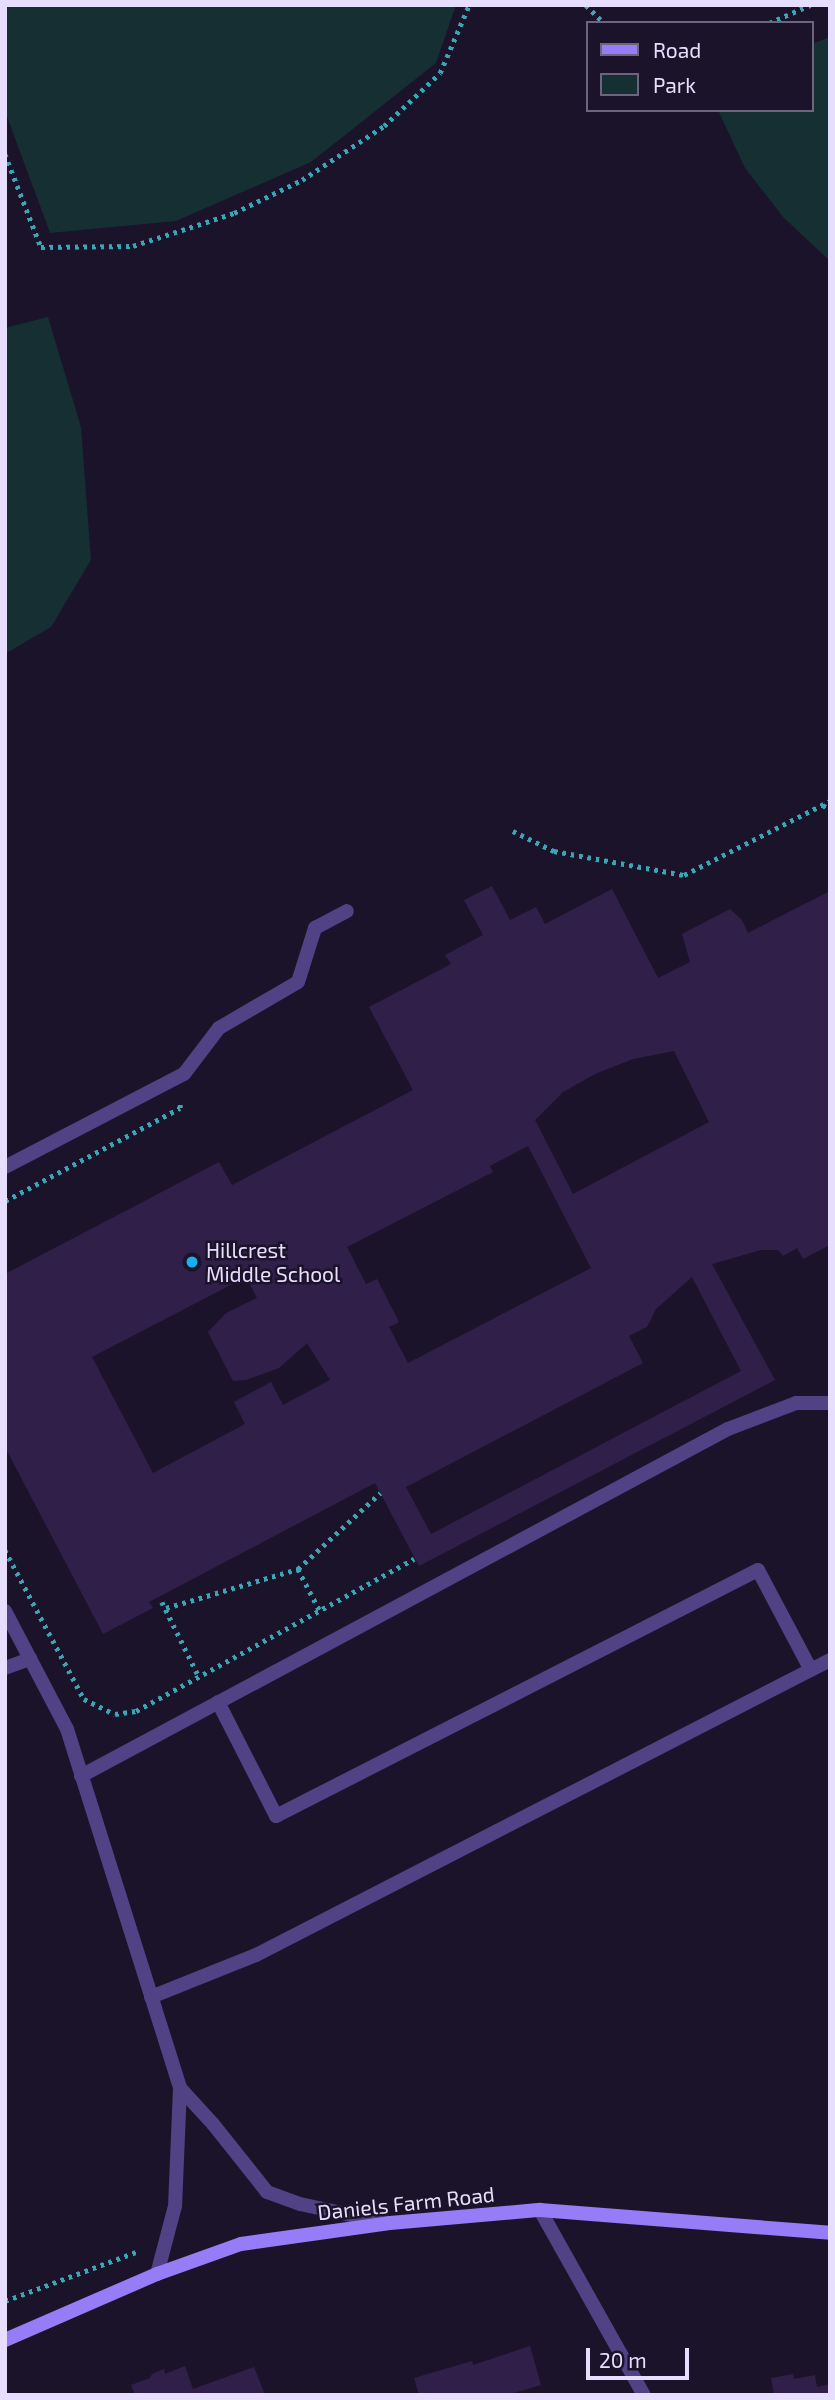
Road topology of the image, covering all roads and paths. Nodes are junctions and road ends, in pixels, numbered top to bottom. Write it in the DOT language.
graph roads {
  1 [pos="469,5"];
  2 [pos="586,5"];
  3 [pos="810,5"];
  4 [pos="602,21"];
  5 [pos="774,21"];
  6 [pos="5,154"];
  7 [pos="830,801"];
  8 [pos="823,805"];
  9 [pos="830,810"];
  10 [pos="513,831"];
  11 [pos="347,911"];
  12 [pos="5,1167"];
  13 [pos="830,1403"];
  14 [pos="380,1493"];
  15 [pos="5,1550"];
  16 [pos="414,1559"];
  17 [pos="298,1569"];
  18 [pos="162,1602"];
  19 [pos="166,1608"];
  20 [pos="5,1611"];
  21 [pos="320,1611"];
  22 [pos="30,1659"];
  23 [pos="830,1660"];
  24 [pos="5,1668"];
  25 [pos="811,1670"];
  26 [pos="199,1676"];
  27 [pos="218,1702"];
  28 [pos="82,1776"];
  29 [pos="151,1997"];
  30 [pos="180,2088"];
  31 [pos="540,2210"];
  32 [pos="390,2223"];
  33 [pos="830,2233"];
  34 [pos="165,2242"];
  35 [pos="157,2274"];
  36 [pos="5,2301"];
  37 [pos="5,2340"];
  38 [pos="644,2395"];
  1 -- 6 [label="path"];
  2 -- 4 [label="path"];
  3 -- 5 [label="path"];
  7 -- 8 [label="path"];
  8 -- 9 [label="path"];
  8 -- 10 [label="path"];
  11 -- 12 [label="street"];
  13 -- 27 [label="street"];
  14 -- 17 [label="path"];
  15 -- 26 [label="path"];
  16 -- 21 [label="path"];
  17 -- 19 [label="path"];
  17 -- 21 [label="path"];
  18 -- 19 [label="path"];
  19 -- 26 [label="path"];
  20 -- 22 [label="street"];
  21 -- 26 [label="path"];
  22 -- 24 [label="street"];
  22 -- 28 [label="street"];
  23 -- 25 [label="street"];
  25 -- 27 [label="street"];
  25 -- 29 [label="street"];
  27 -- 28 [label="street"];
  28 -- 29 [label="street"];
  29 -- 30 [label="street"];
  30 -- 32 [label="street"];
  30 -- 34 [label="street"];
  31 -- 32 [label="main road, Daniels Farm Road"];
  31 -- 33 [label="main road, Daniels Farm Road"];
  31 -- 38 [label="street"];
  32 -- 35 [label="main road, Daniels Farm Road"];
  34 -- 35 [label="street"];
  34 -- 36 [label="path"];
  35 -- 37 [label="main road, Daniels Farm Road"];
}
